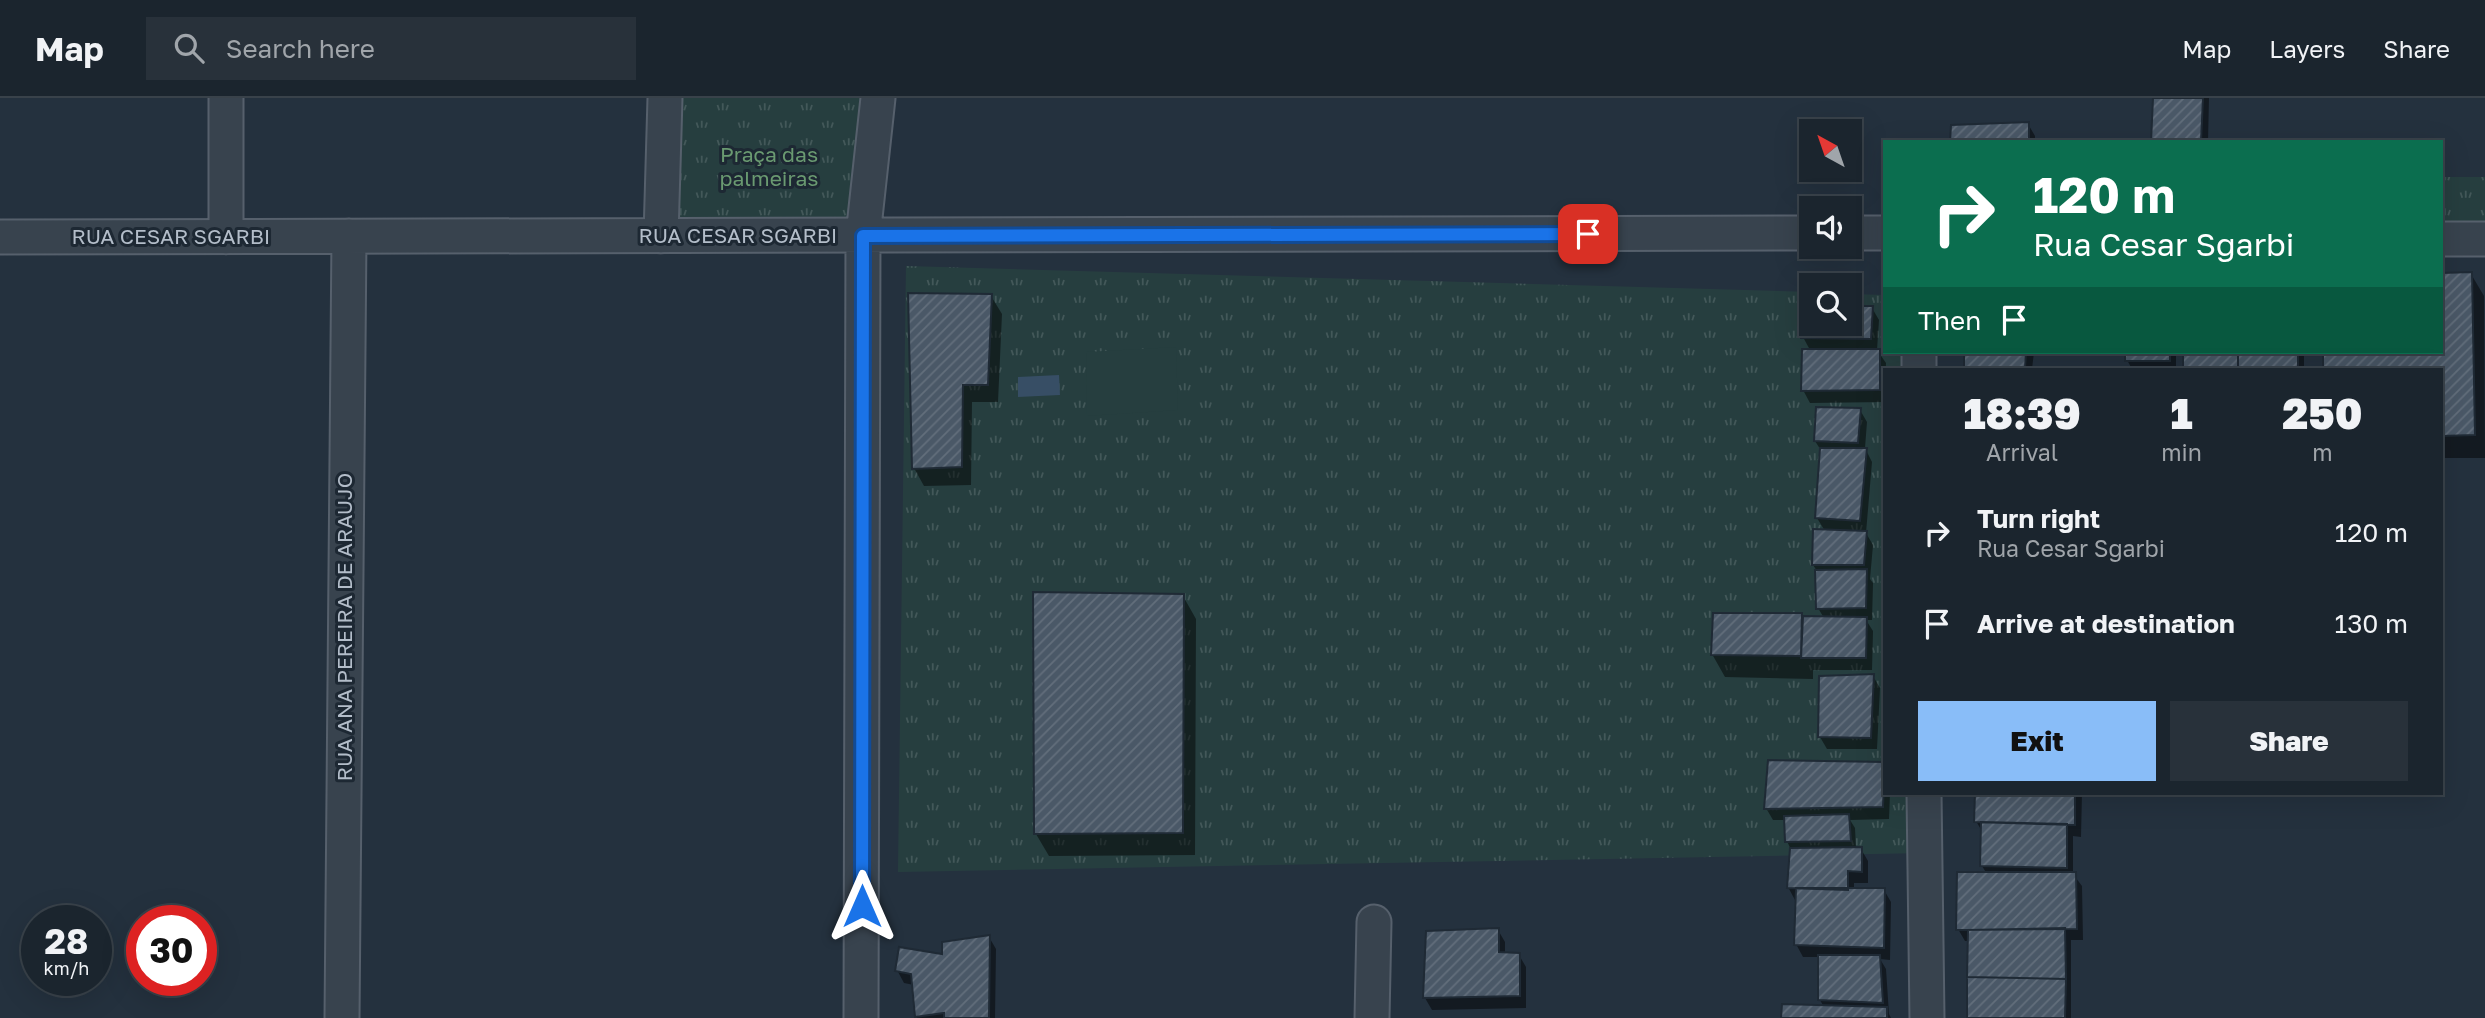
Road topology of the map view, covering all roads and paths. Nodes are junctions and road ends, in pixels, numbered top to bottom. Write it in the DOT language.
graph roads {
  1 [pos="226,98"];
  2 [pos="665,98"];
  3 [pos="878,98"];
  4 [pos="1799,233"];
  5 [pos="1862,233"];
  6 [pos="1883,233"];
  7 [pos="349,236"];
  8 [pos="661,236"];
  9 [pos="863,236"];
  10 [pos="0,237"];
  11 [pos="226,237"];
  12 [pos="2443,239"];
  13 [pos="2485,239"];
  14 [pos="1924,795"];
  15 [pos="1374,922"];
  16 [pos="342,1018"];
  17 [pos="861,1018"];
  18 [pos="1372,1018"];
  19 [pos="1927,1018"];
  1 -- 11 [label="street"];
  2 -- 8 [label="street"];
  3 -- 9 [label="street"];
  4 -- 9 [label="street, RUA CESAR SGARBI"];
  5 -- 6 [label="street"];
  7 -- 8 [label="street, RUA CESAR SGARBI"];
  7 -- 11 [label="street, RUA CESAR SGARBI"];
  7 -- 16 [label="street, RUA ANA PEREIRA DE ARAUJO"];
  8 -- 9 [label="street, RUA CESAR SGARBI"];
  9 -- 17 [label="street"];
  10 -- 11 [label="street, RUA CESAR SGARBI"];
  12 -- 13 [label="street"];
  14 -- 19 [label="street"];
  15 -- 18 [label="street"];
}
